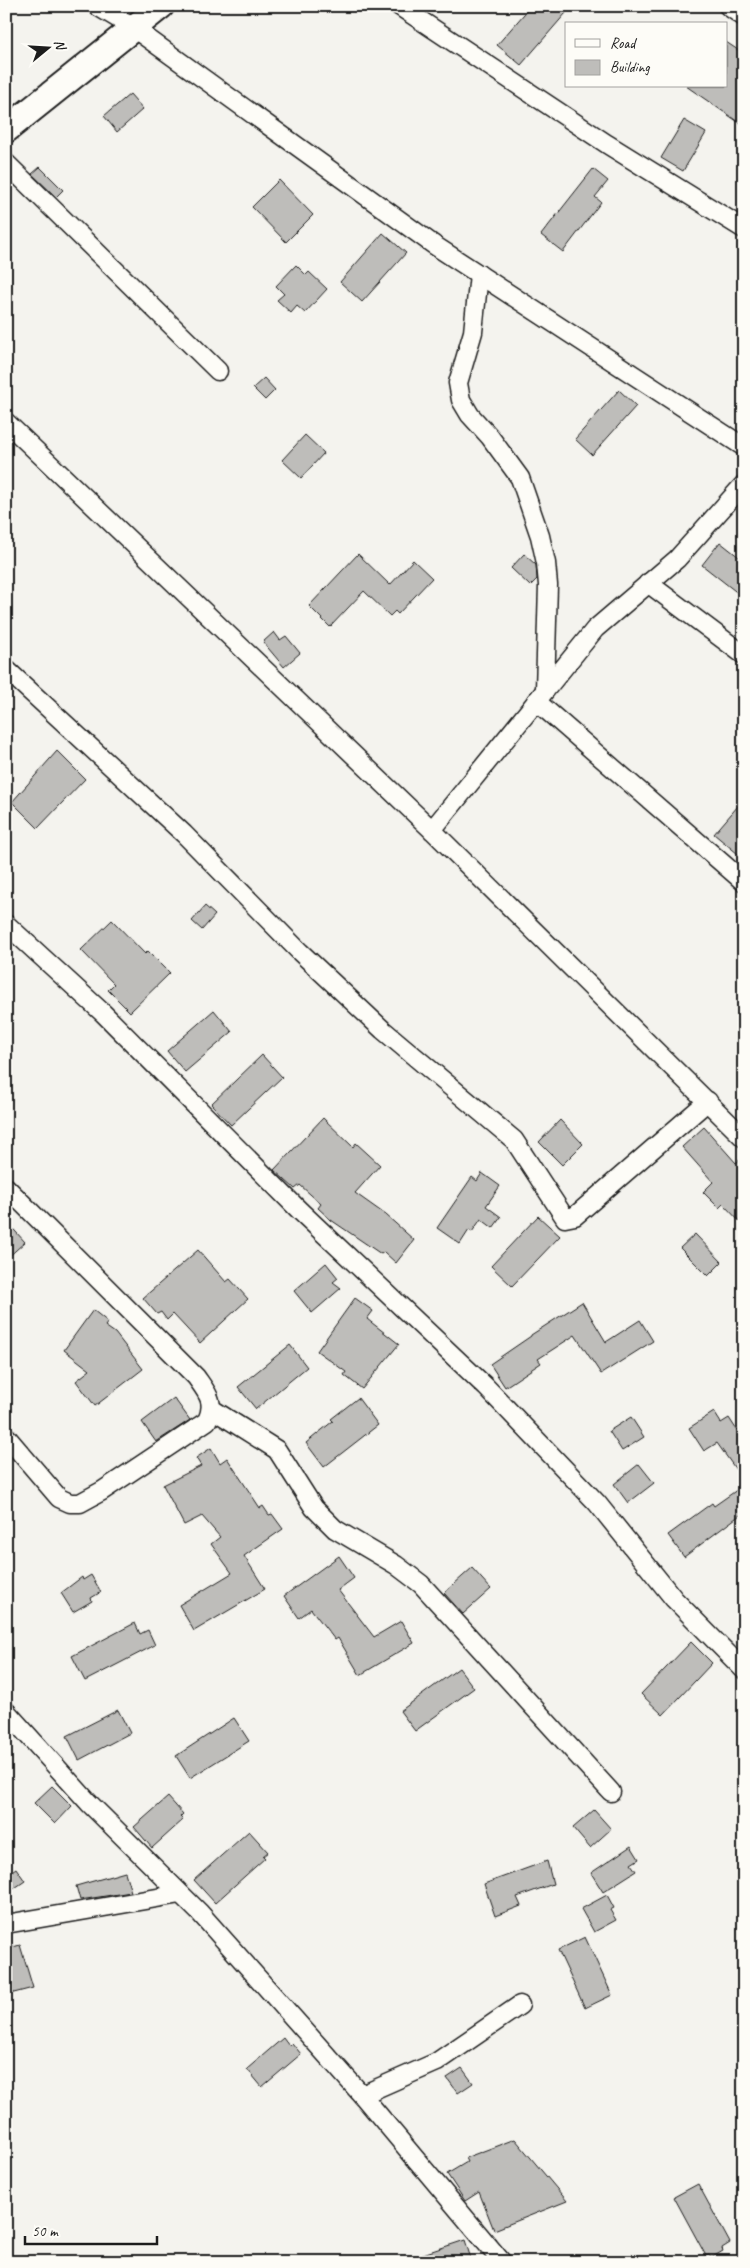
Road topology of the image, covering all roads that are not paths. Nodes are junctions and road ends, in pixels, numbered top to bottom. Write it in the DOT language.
graph roads {
  1 [pos="97,6"];
  2 [pos="160,6"];
  3 [pos="399,6"];
  4 [pos="728,6"];
  5 [pos="744,17"];
  6 [pos="132,27"];
  7 [pos="6,130"];
  8 [pos="6,163"];
  9 [pos="744,229"];
  10 [pos="479,274"];
  11 [pos="218,371"];
  12 [pos="6,422"];
  13 [pos="744,446"];
  14 [pos="744,484"];
  15 [pos="648,583"];
  16 [pos="744,655"];
  17 [pos="6,669"];
  18 [pos="541,696"];
  19 [pos="432,830"];
  20 [pos="744,882"];
  21 [pos="6,924"];
  22 [pos="708,1101"];
  23 [pos="744,1138"];
  24 [pos="6,1187"];
  25 [pos="212,1409"];
  26 [pos="6,1436"];
  27 [pos="744,1670"];
  28 [pos="6,1710"];
  29 [pos="611,1792"];
  30 [pos="180,1894"];
  31 [pos="6,1924"];
  32 [pos="520,2005"];
  33 [pos="362,2094"];
  34 [pos="502,2262"];
  1 -- 6 [label="street"];
  2 -- 6 [label="street"];
  3 -- 9 [label="street"];
  4 -- 5 [label="street"];
  6 -- 7 [label="street"];
  6 -- 10 [label="street"];
  8 -- 11 [label="street"];
  10 -- 13 [label="street"];
  10 -- 18 [label="street"];
  12 -- 19 [label="street"];
  14 -- 15 [label="street"];
  15 -- 16 [label="street"];
  15 -- 18 [label="street"];
  17 -- 22 [label="street"];
  18 -- 19 [label="street"];
  18 -- 20 [label="street"];
  19 -- 22 [label="street"];
  21 -- 27 [label="street"];
  22 -- 23 [label="street"];
  24 -- 25 [label="street"];
  25 -- 26 [label="street"];
  25 -- 29 [label="street"];
  28 -- 30 [label="street"];
  30 -- 31 [label="street"];
  30 -- 33 [label="street"];
  32 -- 33 [label="street"];
  33 -- 34 [label="street"];
}
